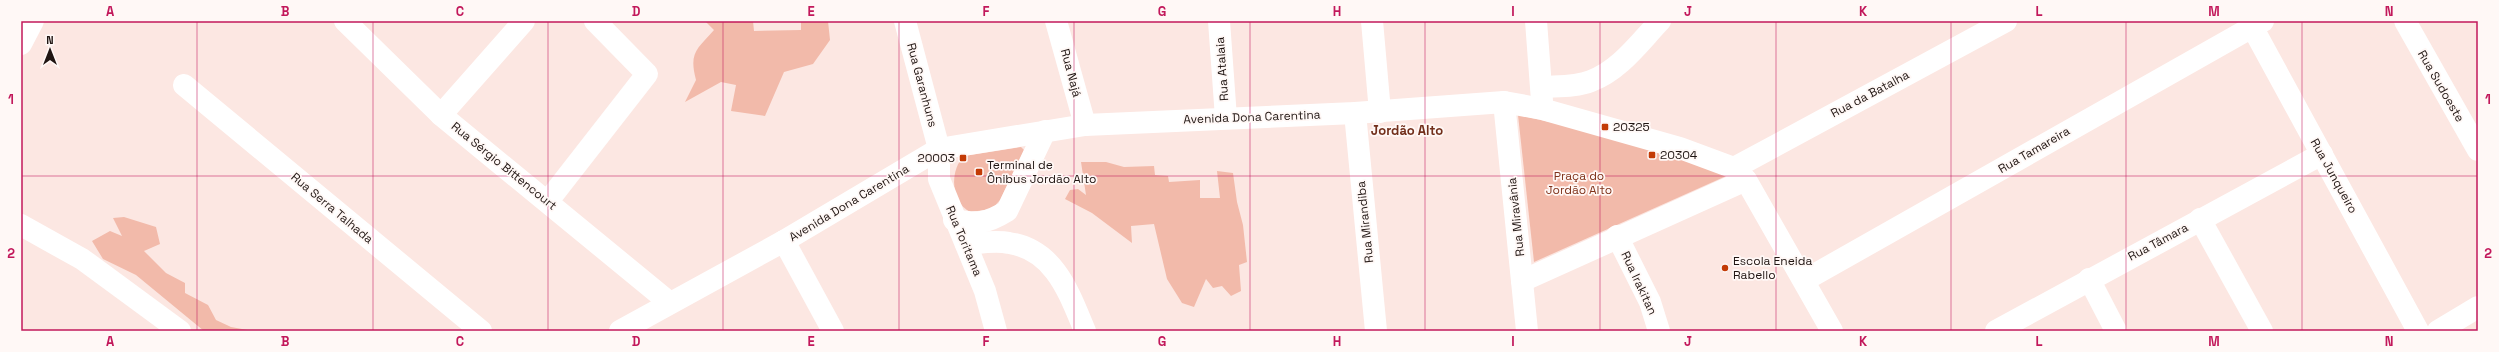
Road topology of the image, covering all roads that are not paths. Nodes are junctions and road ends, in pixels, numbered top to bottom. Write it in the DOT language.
graph roads {
  1 [pos="33,21"];
  2 [pos="345,21"];
  3 [pos="524,21"];
  4 [pos="595,21"];
  5 [pos="905,21"];
  6 [pos="1056,21"];
  7 [pos="1219,21"];
  8 [pos="1372,21"];
  9 [pos="1536,21"];
  10 [pos="1660,21"];
  11 [pos="2006,21"];
  12 [pos="2405,21"];
  13 [pos="2255,23"];
  14 [pos="21,44"];
  15 [pos="184,85"];
  16 [pos="1543,87"];
  17 [pos="1504,102"];
  18 [pos="1542,110"];
  19 [pos="1380,112"];
  20 [pos="1355,113"];
  21 [pos="442,115"];
  22 [pos="1226,118"];
  23 [pos="1085,125"];
  24 [pos="1045,131"];
  25 [pos="939,149"];
  26 [pos="2478,150"];
  27 [pos="2322,154"];
  28 [pos="1740,174"];
  29 [pos="548,201"];
  30 [pos="2200,219"];
  31 [pos="954,220"];
  32 [pos="21,225"];
  33 [pos="1617,236"];
  34 [pos="784,241"];
  35 [pos="966,244"];
  36 [pos="2089,279"];
  37 [pos="1805,280"];
  38 [pos="1522,281"];
  39 [pos="670,303"];
  40 [pos="2478,307"];
  41 [pos="632,328"];
  42 [pos="180,331"];
  43 [pos="481,331"];
  44 [pos="834,331"];
  45 [pos="996,331"];
  46 [pos="1085,331"];
  47 [pos="1376,331"];
  48 [pos="1527,331"];
  49 [pos="1659,331"];
  50 [pos="1832,331"];
  51 [pos="1996,331"];
  52 [pos="2116,331"];
  53 [pos="2262,331"];
  54 [pos="2418,331"];
  55 [pos="2438,331"];
  1 -- 14 [label="main road"];
  2 -- 21 [label="main road, Rua Sérgio Bittencourt"];
  3 -- 21 [label="main road"];
  4 -- 29 [label="main road"];
  5 -- 25 [label="main road, Rua Garanhuns"];
  6 -- 23 [label="main road, Rua Najá"];
  7 -- 22 [label="main road, Rua Atalaia"];
  8 -- 19 [label="main road"];
  9 -- 16 [label="main road"];
  10 -- 16 [label="main road"];
  11 -- 28 [label="main road, Rua da Batalha"];
  12 -- 26 [label="main road, Rua Sudoeste"];
  13 -- 27 [label="main road, Rua Junqueiro"];
  13 -- 37 [label="main road, Rua Tamareira"];
  15 -- 43 [label="main road, Rua Serra Talhada"];
  16 -- 18 [label="main road"];
  17 -- 18 [label="main road, Avenida Dona Carentina"];
  17 -- 19 [label="main road, Avenida Dona Carentina"];
  17 -- 38 [label="main road, Rua Miravânia"];
  18 -- 28 [label="main road, Avenida Dona Carentina"];
  19 -- 20 [label="main road, Avenida Dona Carentina"];
  20 -- 22 [label="main road, Avenida Dona Carentina"];
  20 -- 47 [label="main road, Rua Mirandiba"];
  21 -- 29 [label="main road, Rua Sérgio Bittencourt"];
  22 -- 23 [label="main road, Avenida Dona Carentina"];
  23 -- 24 [label="main road, Avenida Dona Carentina"];
  24 -- 25 [label="main road, Avenida Dona Carentina"];
  24 -- 31 [label="main road"];
  25 -- 31 [label="main road, Rua Toritama"];
  25 -- 34 [label="main road, Avenida Dona Carentina"];
  27 -- 30 [label="main road, Rua Tâmara"];
  27 -- 54 [label="main road, Rua Junqueiro"];
  28 -- 33 [label="main road, Rua da Batalha"];
  28 -- 37 [label="main road"];
  29 -- 39 [label="main road, Rua Sérgio Bittencourt"];
  30 -- 36 [label="main road, Rua Tâmara"];
  30 -- 53 [label="main road"];
  31 -- 35 [label="main road, Rua Toritama"];
  32 -- 42 [label="main road"];
  33 -- 38 [label="main road, Rua da Batalha"];
  33 -- 49 [label="main road, Rua Irakitan"];
  34 -- 39 [label="main road, Avenida Dona Carentina"];
  34 -- 44 [label="main road"];
  35 -- 45 [label="main road, Rua Toritama"];
  35 -- 46 [label="main road"];
  36 -- 51 [label="main road, Rua Tâmara"];
  36 -- 52 [label="main road"];
  37 -- 50 [label="main road"];
  38 -- 48 [label="main road, Rua Miravânia"];
  39 -- 41 [label="main road, Avenida Dona Carentina"];
  40 -- 55 [label="main road"];
}
